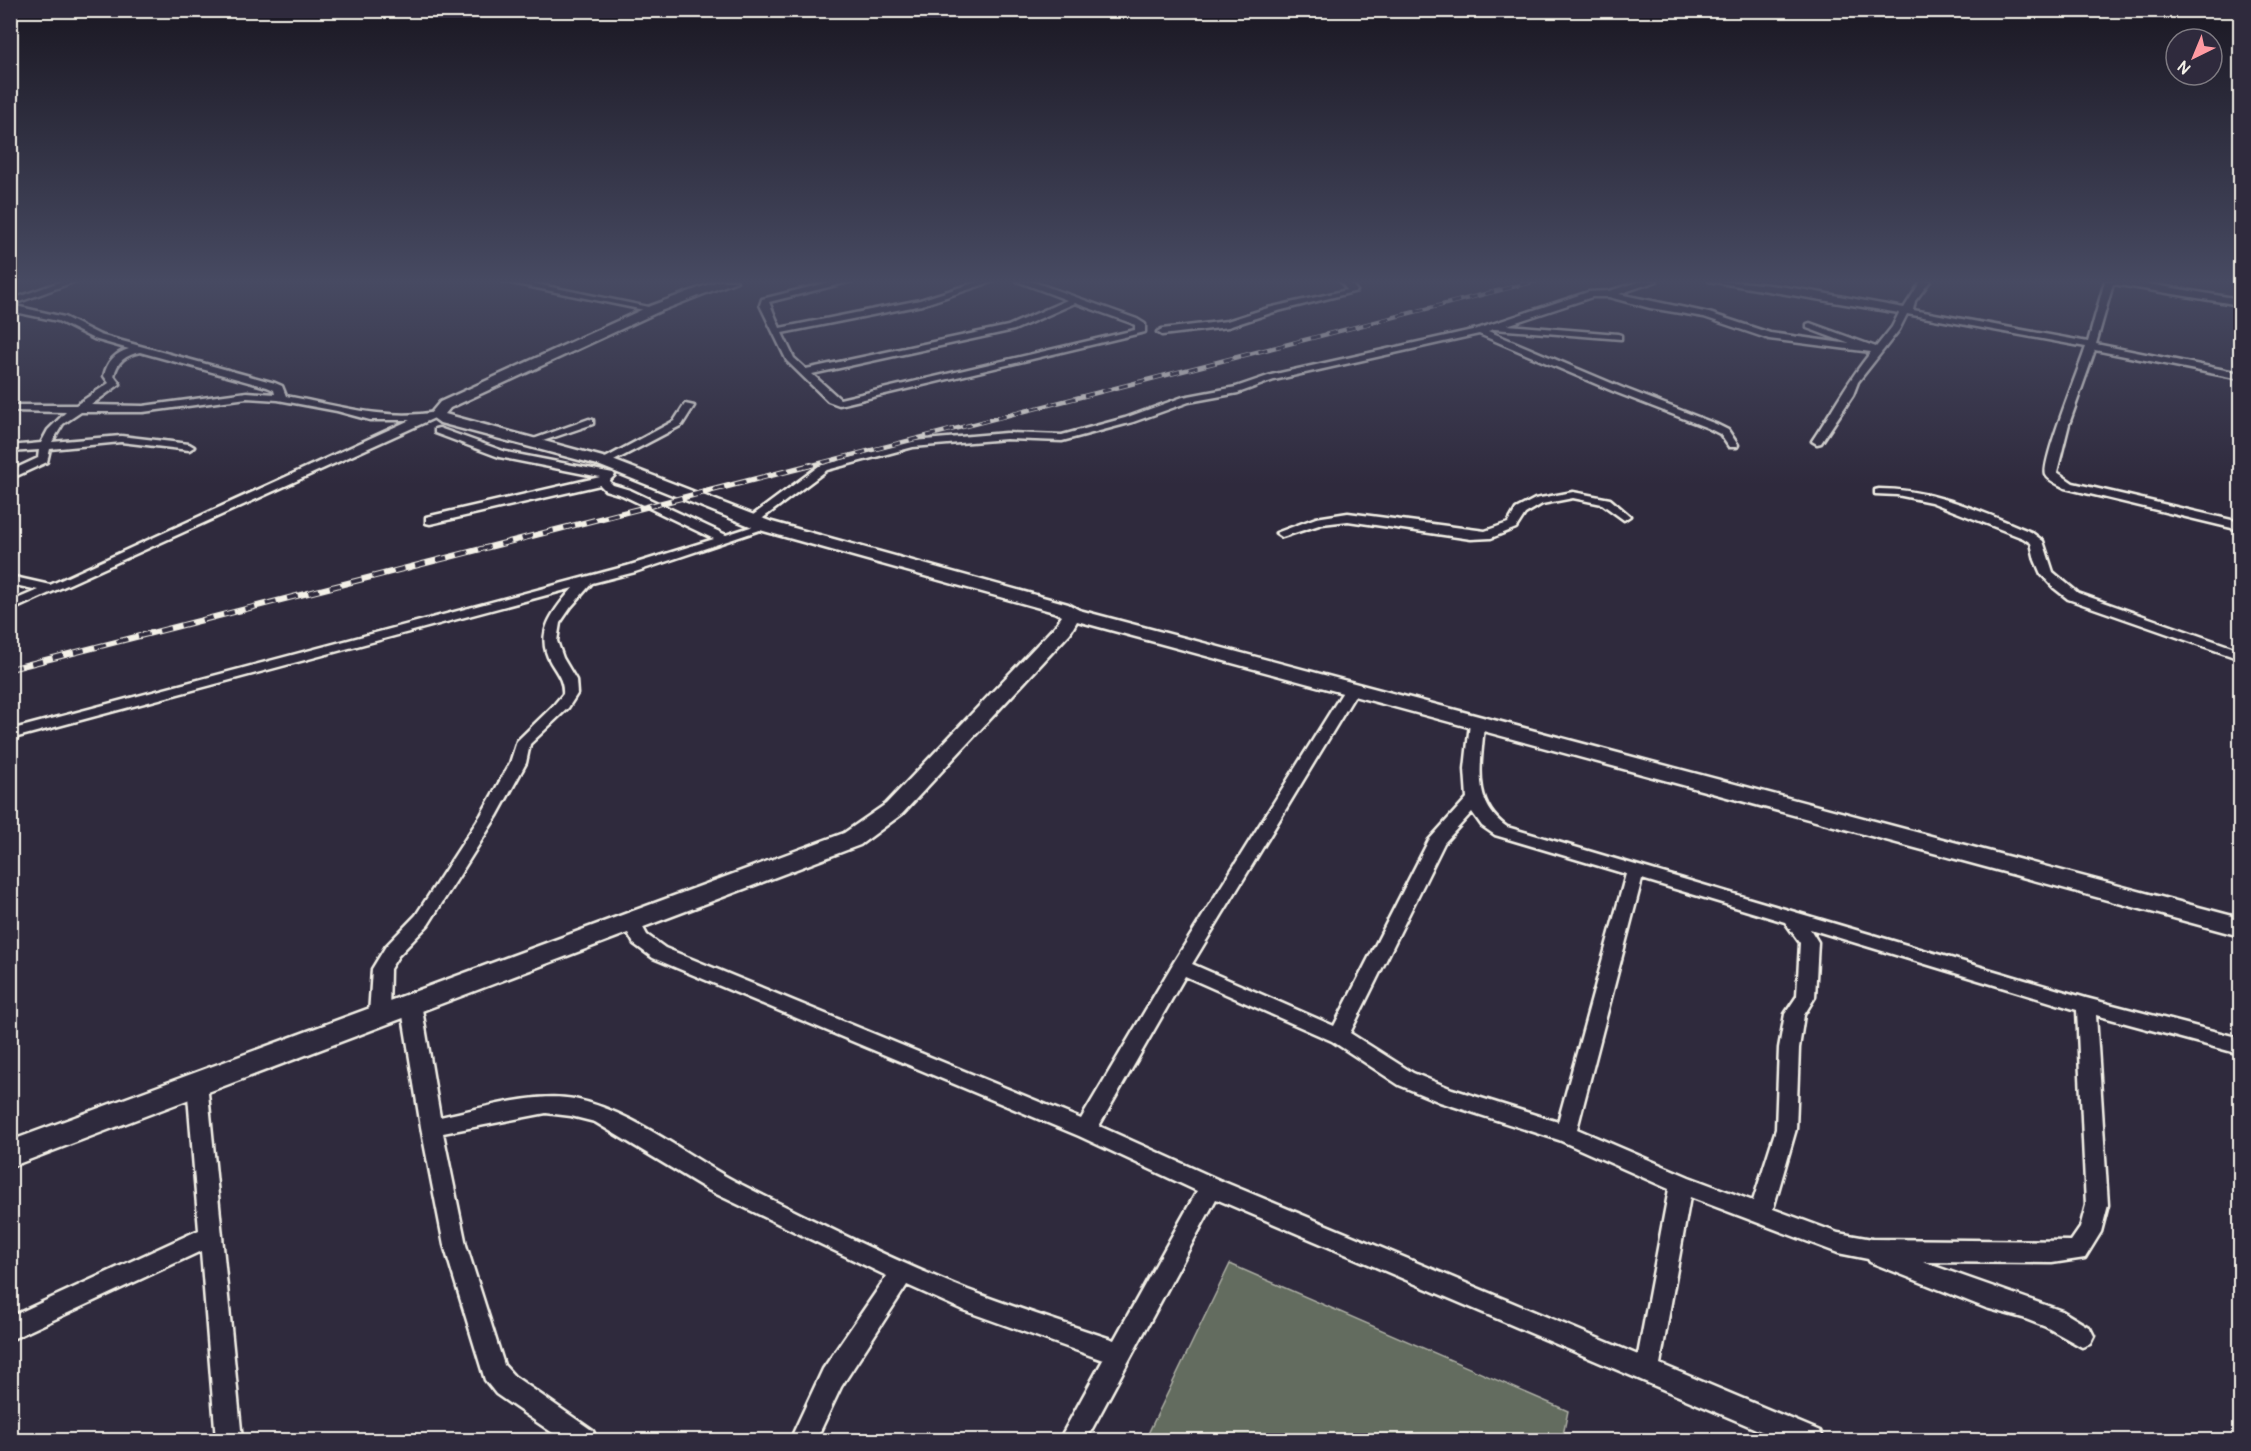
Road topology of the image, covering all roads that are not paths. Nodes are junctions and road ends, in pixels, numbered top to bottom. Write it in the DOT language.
graph roads {
  1 [pos="140,349"];
  2 [pos="568,349"];
  3 [pos="785,349"];
  4 [pos="915,349"];
  5 [pos="1071,349"];
  6 [pos="1398,349"];
  7 [pos="1527,349"];
  8 [pos="1866,349"];
  9 [pos="1872,349"];
  10 [pos="2090,349"];
  11 [pos="2105,349"];
  12 [pos="1876,350"];
  13 [pos="803,373"];
  14 [pos="2241,376"];
  15 [pos="280,397"];
  16 [pos="688,406"];
  17 [pos="10,408"];
  18 [pos="78,411"];
  19 [pos="433,421"];
  20 [pos="589,422"];
  21 [pos="1817,441"];
  22 [pos="530,442"];
  23 [pos="1733,445"];
  24 [pos="44,446"];
  25 [pos="189,447"];
  26 [pos="10,449"];
  27 [pos="603,472"];
  28 [pos="10,476"];
  29 [pos="1590,487"];
  30 [pos="1879,492"];
  31 [pos="1573,495"];
  32 [pos="1624,516"];
  33 [pos="430,520"];
  34 [pos="759,524"];
  35 [pos="2241,526"];
  36 [pos="1282,533"];
  37 [pos="725,539"];
  38 [pos="10,580"];
  39 [pos="587,581"];
  40 [pos="51,589"];
  41 [pos="10,607"];
  42 [pos="1072,614"];
  43 [pos="2241,655"];
  44 [pos="1352,690"];
  45 [pos="1477,723"];
  46 [pos="10,735"];
  47 [pos="1473,801"];
  48 [pos="1636,870"];
  49 [pos="1791,916"];
  50 [pos="630,920"];
  51 [pos="2241,927"];
  52 [pos="1181,967"];
  53 [pos="411,1003"];
  54 [pos="2086,1005"];
  55 [pos="379,1015"];
  56 [pos="1339,1036"];
  57 [pos="2241,1046"];
  58 [pos="197,1083"];
  59 [pos="431,1127"];
  60 [pos="1086,1130"];
  61 [pos="1565,1133"];
  62 [pos="10,1154"];
  63 [pos="1681,1184"];
  64 [pos="1211,1187"];
  65 [pos="1760,1214"];
  66 [pos="211,1235"];
  67 [pos="1864,1250"];
  68 [pos="903,1272"];
  69 [pos="10,1329"];
  70 [pos="2082,1336"];
  71 [pos="1119,1354"];
  72 [pos="1647,1370"];
  73 [pos="229,1440"];
  74 [pos="584,1440"];
  75 [pos="803,1440"];
  76 [pos="1072,1440"];
  77 [pos="1809,1440"];
  1 -- 15 [label="street"];
  1 -- 18 [label="street"];
  2 -- 19 [label="street"];
  3 -- 13 [label="street"];
  4 -- 13 [label="street"];
  5 -- 13 [label="street"];
  6 -- 34 [label="street"];
  7 -- 23 [label="street"];
  8 -- 12 [label="street"];
  9 -- 12 [label="street"];
  10 -- 35 [label="street"];
  11 -- 14 [label="street"];
  12 -- 21 [label="street"];
  15 -- 18 [label="street"];
  15 -- 19 [label="street"];
  16 -- 27 [label="street"];
  17 -- 18 [label="street"];
  18 -- 24 [label="street"];
  19 -- 22 [label="street"];
  19 -- 27 [label="street"];
  19 -- 40 [label="street"];
  20 -- 22 [label="street"];
  22 -- 27 [label="street"];
  24 -- 25 [label="street"];
  24 -- 26 [label="street"];
  24 -- 28 [label="street"];
  27 -- 33 [label="street"];
  27 -- 34 [label="street"];
  27 -- 37 [label="street"];
  29 -- 31 [label="street"];
  30 -- 43 [label="street"];
  31 -- 32 [label="street"];
  31 -- 36 [label="street"];
  34 -- 37 [label="street"];
  34 -- 42 [label="street"];
  37 -- 39 [label="street"];
  38 -- 40 [label="street"];
  39 -- 46 [label="street"];
  39 -- 55 [label="street"];
  40 -- 41 [label="street"];
  42 -- 44 [label="street"];
  42 -- 50 [label="street"];
  44 -- 45 [label="street"];
  44 -- 52 [label="street"];
  45 -- 47 [label="street"];
  45 -- 51 [label="street"];
  47 -- 48 [label="street"];
  47 -- 56 [label="street"];
  48 -- 49 [label="street"];
  48 -- 61 [label="street"];
  49 -- 54 [label="street"];
  49 -- 65 [label="street"];
  50 -- 53 [label="street"];
  50 -- 60 [label="street"];
  52 -- 56 [label="street"];
  52 -- 60 [label="street"];
  53 -- 55 [label="street"];
  53 -- 59 [label="street"];
  54 -- 57 [label="street"];
  54 -- 67 [label="street"];
  55 -- 58 [label="street"];
  56 -- 61 [label="street"];
  58 -- 62 [label="street"];
  58 -- 66 [label="street"];
  59 -- 68 [label="street"];
  59 -- 74 [label="street"];
  60 -- 64 [label="street"];
  61 -- 63 [label="street"];
  63 -- 65 [label="street"];
  63 -- 72 [label="street"];
  64 -- 71 [label="street"];
  64 -- 72 [label="street"];
  65 -- 67 [label="street"];
  66 -- 69 [label="street"];
  66 -- 73 [label="street"];
  67 -- 70 [label="street"];
  68 -- 71 [label="street"];
  68 -- 75 [label="street"];
  71 -- 76 [label="street"];
  72 -- 77 [label="street"];
}
